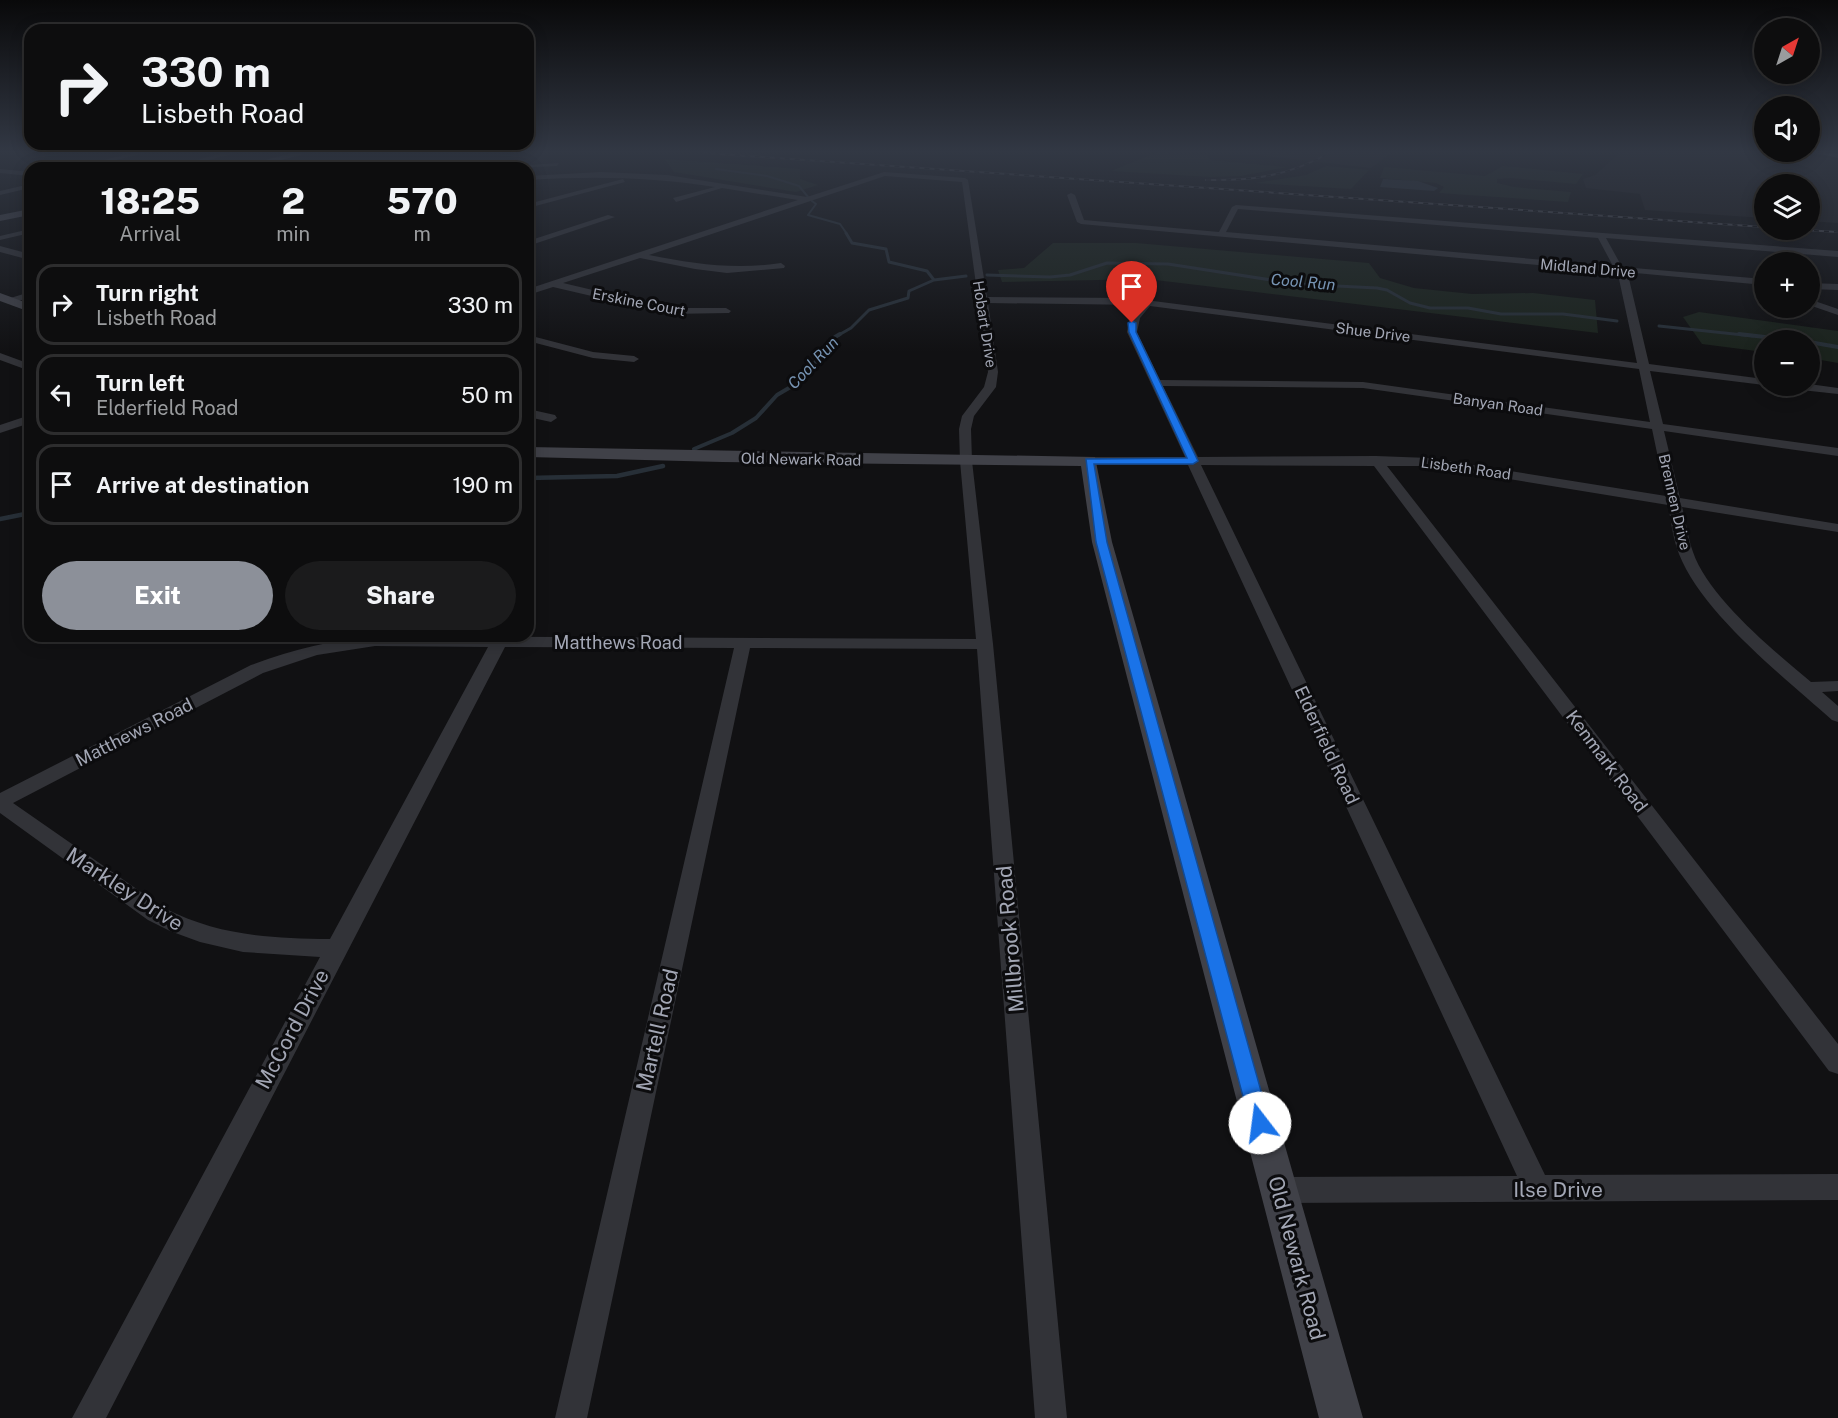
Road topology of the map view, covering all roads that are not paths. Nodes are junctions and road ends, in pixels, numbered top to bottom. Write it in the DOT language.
graph roads {
  1 [pos="604,219"];
  2 [pos="750,219"];
  3 [pos="970,219"];
  4 [pos="1080,219"];
  5 [pos="1229,219"];
  6 [pos="1389,219"];
  7 [pos="24,232"];
  8 [pos="1221,235"];
  9 [pos="1601,236"];
  10 [pos="0,238"];
  11 [pos="534,242"];
  12 [pos="0,249"];
  13 [pos="1838,254"];
  14 [pos="641,255"];
  15 [pos="24,256"];
  16 [pos="781,266"];
  17 [pos="1622,271"];
  18 [pos="1754,281"];
  19 [pos="552,284"];
  20 [pos="1820,286"];
  21 [pos="1838,287"];
  22 [pos="534,290"];
  23 [pos="24,296"];
  24 [pos="4,299"];
  25 [pos="981,300"];
  26 [pos="1147,304"];
  27 [pos="24,306"];
  28 [pos="1820,306"];
  29 [pos="726,311"];
  30 [pos="1838,312"];
  31 [pos="534,340"];
  32 [pos="0,356"];
  33 [pos="634,359"];
  34 [pos="24,365"];
  35 [pos="24,367"];
  36 [pos="1644,367"];
  37 [pos="0,372"];
  38 [pos="1754,381"];
  39 [pos="1157,383"];
  40 [pos="1820,389"];
  41 [pos="1838,391"];
  42 [pos="534,414"];
  43 [pos="551,418"];
  44 [pos="24,421"];
  45 [pos="1658,427"];
  46 [pos="0,429"];
  47 [pos="534,452"];
  48 [pos="1838,452"];
  49 [pos="1376,460"];
  50 [pos="966,461"];
  51 [pos="1193,461"];
  52 [pos="1080,467"];
  53 [pos="1674,501"];
  54 [pos="1838,528"];
  55 [pos="498,642"];
  56 [pos="743,643"];
  57 [pos="985,644"];
  58 [pos="1838,686"];
  59 [pos="1807,687"];
  60 [pos="1838,717"];
  61 [pos="0,802"];
  62 [pos="335,948"];
  63 [pos="1838,1063"];
  64 [pos="1838,1187"];
  65 [pos="1536,1189"];
  66 [pos="1278,1190"];
  67 [pos="88,1418"];
  68 [pos="571,1418"];
  69 [pos="1051,1418"];
  70 [pos="1341,1418"];
  1 -- 11 [label="street"];
  2 -- 14 [label="street"];
  3 -- 25 [label="street, Hobart Drive"];
  4 -- 8 [label="street, Midland Drive"];
  5 -- 8 [label="street"];
  6 -- 9 [label="street"];
  7 -- 10 [label="street"];
  8 -- 17 [label="street, Midland Drive"];
  9 -- 13 [label="street"];
  9 -- 17 [label="street, Brennen Drive"];
  12 -- 15 [label="street"];
  14 -- 16 [label="street"];
  14 -- 19 [label="street"];
  17 -- 18 [label="street, Midland Drive"];
  17 -- 36 [label="street, Brennen Drive"];
  19 -- 22 [label="street"];
  19 -- 29 [label="street, Erskine Court"];
  20 -- 21 [label="street"];
  23 -- 24 [label="street"];
  24 -- 27 [label="street"];
  25 -- 26 [label="street, Shue Drive"];
  25 -- 50 [label="street, Hobart Drive"];
  26 -- 36 [label="street, Shue Drive"];
  26 -- 39 [label="street, Elderfield Road"];
  28 -- 30 [label="street"];
  31 -- 33 [label="street"];
  32 -- 34 [label="street"];
  35 -- 37 [label="street"];
  36 -- 38 [label="street, Shue Drive"];
  36 -- 45 [label="street, Brennen Drive"];
  39 -- 45 [label="street, Banyan Road"];
  39 -- 51 [label="street, Elderfield Road"];
  40 -- 41 [label="street"];
  42 -- 43 [label="street"];
  44 -- 46 [label="street"];
  45 -- 48 [label="street, Banyan Road"];
  45 -- 53 [label="street, Brennen Drive"];
  47 -- 50 [label="street, Old Newark Road"];
  49 -- 51 [label="street, Lisbeth Road"];
  49 -- 53 [label="street, Lisbeth Road"];
  49 -- 63 [label="street, Kenmark Road"];
  50 -- 52 [label="street, Old Newark Road"];
  50 -- 57 [label="street, Millbrook Road"];
  51 -- 52 [label="street, Lisbeth Road"];
  51 -- 65 [label="street, Elderfield Road"];
  52 -- 66 [label="street, Old Newark Road"];
  53 -- 54 [label="street, Lisbeth Road"];
  53 -- 59 [label="street, Brennen Drive"];
  55 -- 56 [label="street, Matthews Road"];
  55 -- 61 [label="street, Matthews Road"];
  55 -- 62 [label="street, McCord Drive"];
  56 -- 57 [label="street, Matthews Road"];
  56 -- 68 [label="street, Martell Road"];
  57 -- 69 [label="street, Millbrook Road"];
  58 -- 59 [label="street"];
  59 -- 60 [label="street, Brennen Drive"];
  61 -- 62 [label="street, Markley Drive"];
  62 -- 67 [label="street, McCord Drive"];
  64 -- 65 [label="street, Ilse Drive"];
  65 -- 66 [label="street, Ilse Drive"];
  66 -- 70 [label="street, Old Newark Road"];
}
